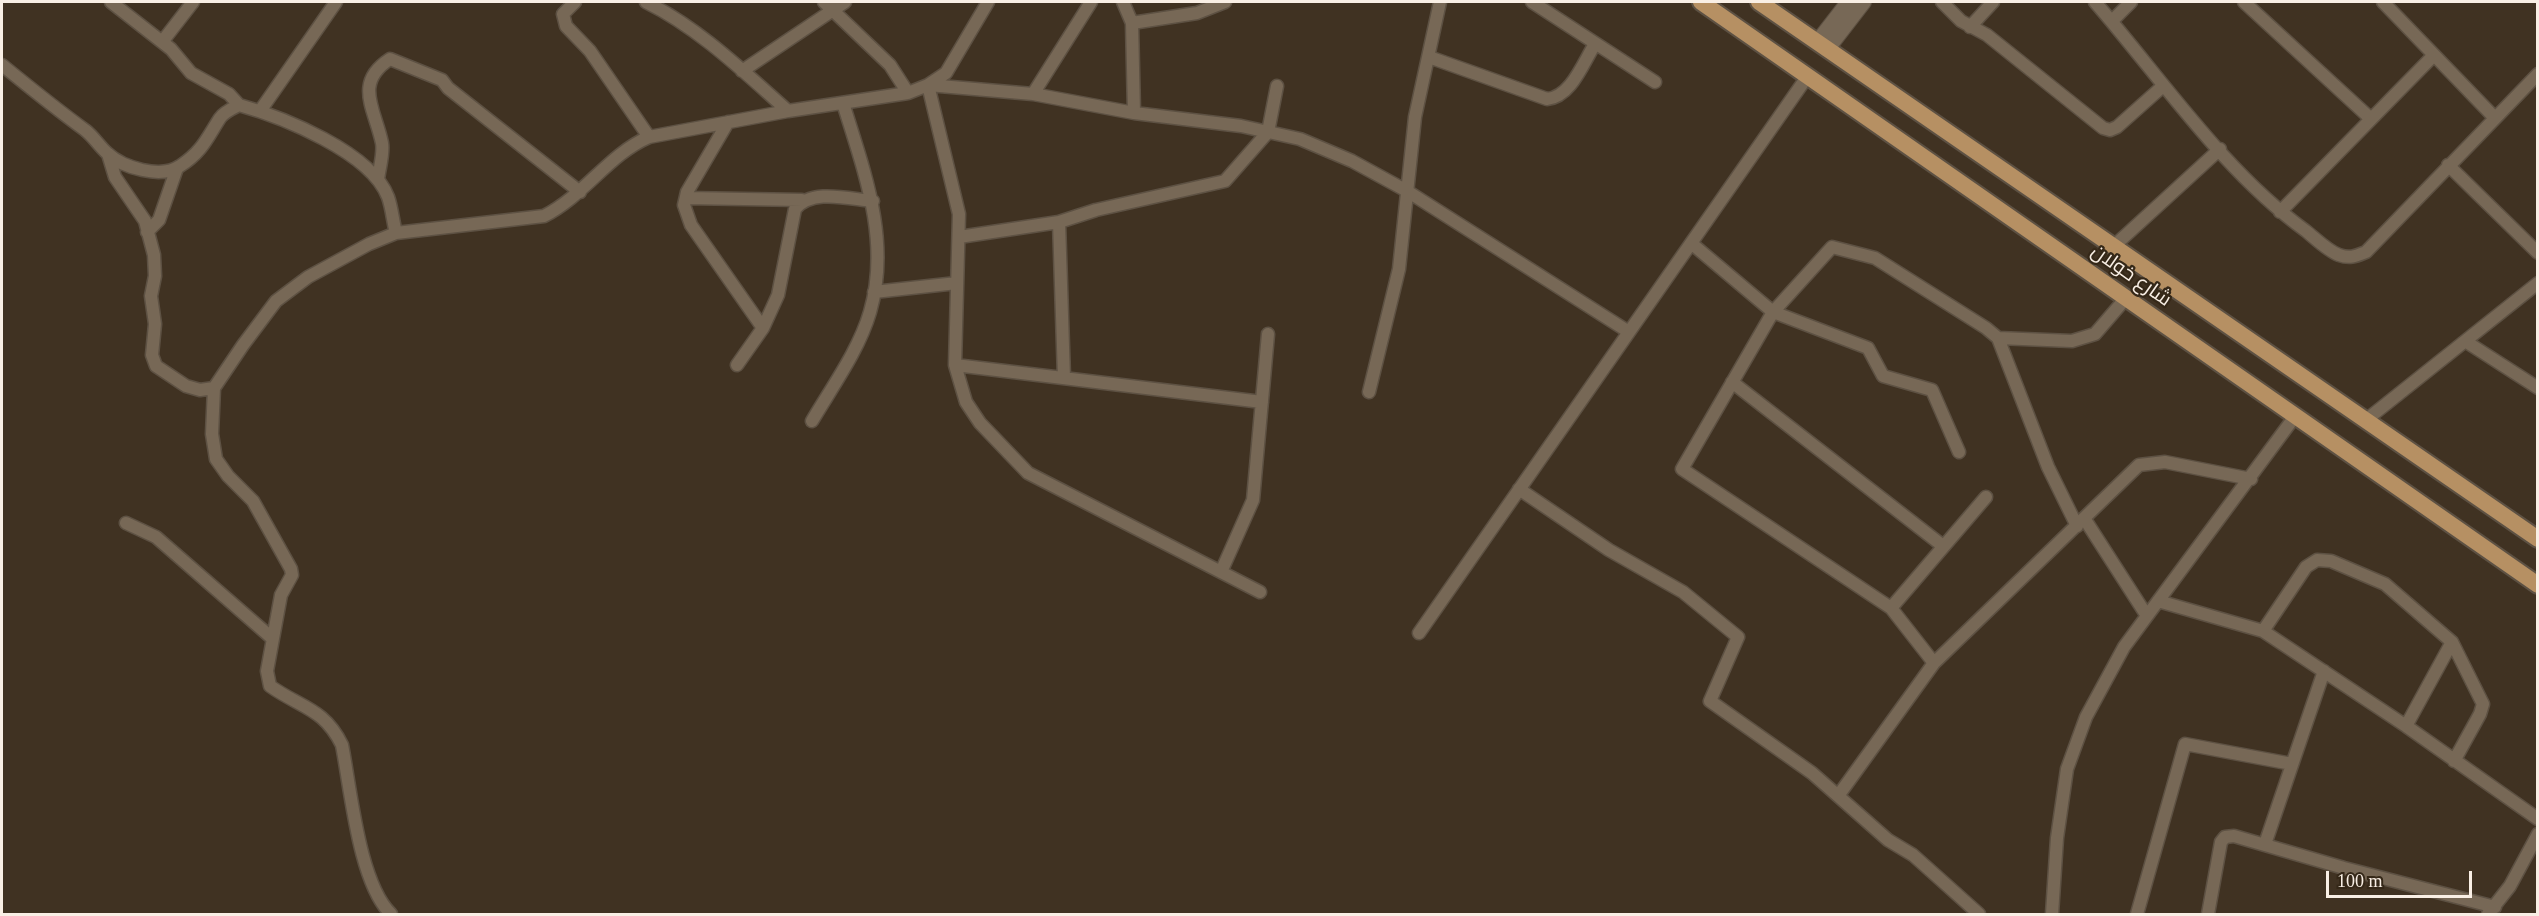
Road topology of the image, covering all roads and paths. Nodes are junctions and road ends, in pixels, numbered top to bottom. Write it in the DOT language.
graph roads {
  1 [pos="111,2"];
  2 [pos="193,2"];
  3 [pos="336,2"];
  4 [pos="574,2"];
  5 [pos="646,2"];
  6 [pos="845,2"];
  7 [pos="988,2"];
  8 [pos="1091,2"];
  9 [pos="1123,2"];
  10 [pos="1225,2"];
  11 [pos="1440,2"];
  12 [pos="1532,2"];
  13 [pos="1701,2"];
  14 [pos="1759,2"];
  15 [pos="1848,2"];
  16 [pos="1864,2"];
  17 [pos="1942,2"];
  18 [pos="1993,2"];
  19 [pos="2095,2"];
  20 [pos="2132,2"];
  21 [pos="2244,2"];
  22 [pos="2383,2"];
  23 [pos="828,5"];
  24 [pos="2112,21"];
  25 [pos="1132,23"];
  26 [pos="1970,27"];
  27 [pos="162,42"];
  28 [pos="1595,44"];
  29 [pos="1822,46"];
  30 [pos="2434,55"];
  31 [pos="1429,57"];
  32 [pos="2,65"];
  33 [pos="742,71"];
  34 [pos="2538,74"];
  35 [pos="1807,77"];
  36 [pos="1655,82"];
  37 [pos="928,86"];
  38 [pos="1277,86"];
  39 [pos="2163,86"];
  40 [pos="908,93"];
  41 [pos="1033,94"];
  42 [pos="843,103"];
  43 [pos="239,105"];
  44 [pos="260,111"];
  45 [pos="788,111"];
  46 [pos="1134,113"];
  47 [pos="2494,117"];
  48 [pos="2370,118"];
  49 [pos="728,122"];
  50 [pos="1268,132"];
  51 [pos="649,137"];
  52 [pos="2220,149"];
  53 [pos="108,154"];
  54 [pos="2448,165"];
  55 [pos="177,168"];
  56 [pos="378,180"];
  57 [pos="1407,191"];
  58 [pos="580,192"];
  59 [pos="686,198"];
  60 [pos="802,200"];
  61 [pos="873,201"];
  62 [pos="2280,212"];
  63 [pos="1059,222"];
  64 [pos="147,232"];
  65 [pos="396,233"];
  66 [pos="959,237"];
  67 [pos="1691,243"];
  68 [pos="2114,246"];
  69 [pos="2538,253"];
  70 [pos="957,283"];
  71 [pos="2538,283"];
  72 [pos="874,292"];
  73 [pos="2126,298"];
  74 [pos="1773,312"];
  75 [pos="763,328"];
  76 [pos="1629,332"];
  77 [pos="1268,334"];
  78 [pos="1998,338"];
  79 [pos="2465,341"];
  80 [pos="736,365"];
  81 [pos="955,365"];
  82 [pos="1064,378"];
  83 [pos="1732,382"];
  84 [pos="214,388"];
  85 [pos="2538,388"];
  86 [pos="1369,392"];
  87 [pos="1262,402"];
  88 [pos="2296,415"];
  89 [pos="2366,420"];
  90 [pos="813,421"];
  91 [pos="1959,452"];
  92 [pos="2251,479"];
  93 [pos="1519,489"];
  94 [pos="1986,497"];
  95 [pos="2080,522"];
  96 [pos="126,523"];
  97 [pos="2538,539"];
  98 [pos="1943,546"];
  99 [pos="1221,573"];
  100 [pos="2538,585"];
  101 [pos="1260,592"];
  102 [pos="2158,601"];
  103 [pos="1891,608"];
  104 [pos="2147,616"];
  105 [pos="2263,631"];
  106 [pos="1419,633"];
  107 [pos="273,639"];
  108 [pos="2452,642"];
  109 [pos="1934,663"];
  110 [pos="2324,671"];
  111 [pos="2406,726"];
  112 [pos="2454,761"];
  113 [pos="2292,764"];
  114 [pos="1838,796"];
  115 [pos="2538,819"];
  116 [pos="2538,834"];
  117 [pos="2265,844"];
  118 [pos="2492,911"];
  119 [pos="392,915"];
  120 [pos="1979,915"];
  121 [pos="2052,915"];
  122 [pos="2137,915"];
  123 [pos="2208,915"];
  1 -- 27 [label="street"];
  2 -- 27 [label="street"];
  3 -- 44 [label="street"];
  4 -- 51 [label="street"];
  5 -- 33 [label="street"];
  6 -- 23 [label="street"];
  7 -- 37 [label="street"];
  8 -- 41 [label="street"];
  9 -- 25 [label="street"];
  10 -- 25 [label="street"];
  11 -- 31 [label="street"];
  12 -- 28 [label="street"];
  13 -- 35 [label="main road, شارع خولان"];
  14 -- 29 [label="main road, شارع خولان"];
  15 -- 29 [label="street"];
  16 -- 29 [label="street"];
  17 -- 26 [label="street"];
  18 -- 26 [label="street"];
  19 -- 24 [label="street"];
  20 -- 24 [label="street"];
  21 -- 48 [label="street"];
  22 -- 30 [label="street"];
  23 -- 33 [label="street"];
  23 -- 40 [label="street"];
  24 -- 39 [label="street"];
  25 -- 46 [label="street"];
  26 -- 39 [label="street"];
  27 -- 43 [label="street"];
  28 -- 31 [label="street"];
  28 -- 36 [label="street"];
  29 -- 68 [label="main road, شارع خولان"];
  30 -- 47 [label="street"];
  30 -- 48 [label="street"];
  31 -- 57 [label="street"];
  32 -- 53 [label="street"];
  33 -- 45 [label="street"];
  34 -- 47 [label="street"];
  35 -- 67 [label="street"];
  35 -- 73 [label="main road, شارع خولان"];
  37 -- 40 [label="street"];
  37 -- 41 [label="street"];
  37 -- 66 [label="street"];
  38 -- 50 [label="street"];
  39 -- 52 [label="street"];
  40 -- 42 [label="street"];
  41 -- 46 [label="street"];
  42 -- 45 [label="street"];
  42 -- 61 [label="street"];
  43 -- 44 [label="street"];
  43 -- 55 [label="street"];
  44 -- 56 [label="street"];
  45 -- 49 [label="street"];
  46 -- 50 [label="street"];
  47 -- 54 [label="street"];
  48 -- 62 [label="street"];
  49 -- 51 [label="street"];
  49 -- 59 [label="street"];
  50 -- 57 [label="street"];
  50 -- 63 [label="street"];
  51 -- 58 [label="street"];
  52 -- 62 [label="street"];
  52 -- 68 [label="street"];
  53 -- 55 [label="street"];
  53 -- 64 [label="street"];
  54 -- 62 [label="street"];
  54 -- 69 [label="street"];
  55 -- 64 [label="street"];
  56 -- 58 [label="street"];
  56 -- 65 [label="street"];
  57 -- 76 [label="street"];
  57 -- 86 [label="street"];
  58 -- 65 [label="street"];
  59 -- 60 [label="street"];
  59 -- 75 [label="street"];
  60 -- 61 [label="street"];
  60 -- 75 [label="street"];
  61 -- 72 [label="street"];
  63 -- 66 [label="street"];
  63 -- 82 [label="street"];
  64 -- 84 [label="street"];
  65 -- 84 [label="street"];
  66 -- 70 [label="street"];
  67 -- 74 [label="street"];
  67 -- 76 [label="street"];
  68 -- 89 [label="main road, شارع خولان"];
  70 -- 72 [label="street"];
  70 -- 81 [label="street"];
  71 -- 79 [label="street"];
  72 -- 90 [label="street"];
  73 -- 78 [label="street"];
  73 -- 88 [label="main road, شارع خولان"];
  74 -- 78 [label="street"];
  74 -- 83 [label="street"];
  74 -- 91 [label="street"];
  75 -- 80 [label="street"];
  76 -- 93 [label="street"];
  77 -- 87 [label="street"];
  78 -- 95 [label="street"];
  79 -- 85 [label="street"];
  79 -- 89 [label="street"];
  81 -- 82 [label="street"];
  81 -- 99 [label="street"];
  82 -- 87 [label="street"];
  83 -- 98 [label="street"];
  83 -- 103 [label="street"];
  84 -- 107 [label="street"];
  87 -- 99 [label="street"];
  88 -- 92 [label="street"];
  88 -- 100 [label="main road, شارع خولان"];
  89 -- 97 [label="main road, شارع خولان"];
  92 -- 95 [label="street"];
  92 -- 102 [label="street"];
  93 -- 106 [label="street"];
  93 -- 114 [label="street"];
  94 -- 98 [label="street"];
  95 -- 104 [label="street"];
  95 -- 109 [label="street"];
  96 -- 107 [label="street"];
  98 -- 103 [label="street"];
  99 -- 101 [label="street"];
  102 -- 104 [label="street"];
  102 -- 105 [label="street"];
  103 -- 109 [label="street"];
  104 -- 121 [label="street"];
  105 -- 108 [label="street"];
  105 -- 110 [label="street"];
  107 -- 119 [label="street"];
  108 -- 111 [label="street"];
  108 -- 112 [label="street"];
  109 -- 114 [label="street"];
  110 -- 111 [label="street"];
  110 -- 113 [label="street"];
  111 -- 112 [label="street"];
  112 -- 115 [label="street"];
  113 -- 117 [label="street"];
  113 -- 122 [label="street"];
  114 -- 120 [label="street"];
  116 -- 118 [label="street"];
  117 -- 118 [label="street"];
  117 -- 123 [label="street"];
}
